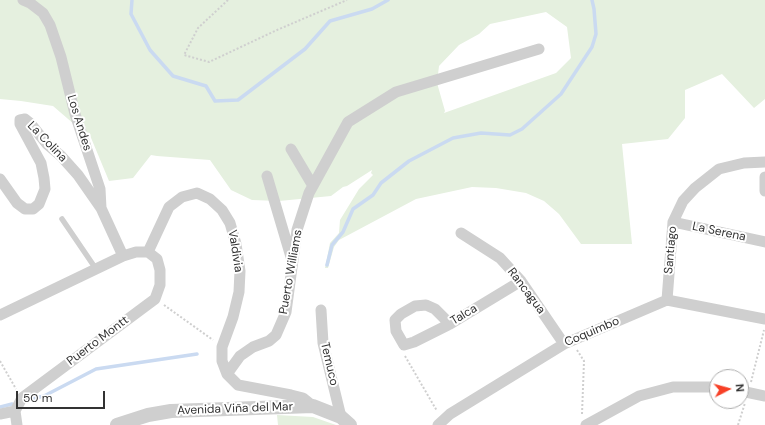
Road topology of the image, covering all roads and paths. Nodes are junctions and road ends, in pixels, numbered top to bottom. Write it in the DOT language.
graph roads {
  1 [pos="23,0"];
  2 [pos="228,0"];
  3 [pos="347,0"];
  4 [pos="539,49"];
  5 [pos="291,149"];
  6 [pos="765,162"];
  7 [pos="267,176"];
  8 [pos="765,177"];
  9 [pos="0,179"];
  10 [pos="313,186"];
  11 [pos="765,191"];
  12 [pos="101,208"];
  13 [pos="62,219"];
  14 [pos="673,222"];
  15 [pos="461,233"];
  16 [pos="765,242"];
  17 [pos="148,252"];
  18 [pos="123,256"];
  19 [pos="293,264"];
  20 [pos="96,269"];
  21 [pos="521,281"];
  22 [pos="155,299"];
  23 [pos="667,300"];
  24 [pos="321,310"];
  25 [pos="0,315"];
  26 [pos="765,319"];
  27 [pos="765,323"];
  28 [pos="450,324"];
  29 [pos="568,342"];
  30 [pos="404,345"];
  31 [pos="222,347"];
  32 [pos="0,361"];
  33 [pos="227,374"];
  34 [pos="749,378"];
  35 [pos="709,387"];
  36 [pos="749,393"];
  37 [pos="765,396"];
  38 [pos="22,398"];
  39 [pos="313,406"];
  40 [pos="741,409"];
  41 [pos="15,411"];
  42 [pos="0,414"];
  43 [pos="346,421"];
  44 [pos="584,422"];
  45 [pos="440,423"];
  46 [pos="17,425"];
  47 [pos="117,425"];
  48 [pos="738,425"];
  1 -- 12 [label="street, Los Andes"];
  2 -- 3 [label="path"];
  4 -- 10 [label="street, Puerto Williams"];
  5 -- 10 [label="street"];
  6 -- 14 [label="street, Santiago"];
  7 -- 19 [label="street"];
  8 -- 11 [label="street"];
  9 -- 12 [label="street, La Colina"];
  10 -- 19 [label="street, Puerto Williams"];
  12 -- 18 [label="street, Los Andes"];
  13 -- 20 [label="lane"];
  14 -- 16 [label="street, La Serena"];
  14 -- 23 [label="street, Santiago"];
  15 -- 21 [label="street, Rancagua"];
  17 -- 18 [label="street"];
  17 -- 22 [label="street"];
  17 -- 31 [label="street, Valdivia"];
  18 -- 20 [label="street"];
  19 -- 33 [label="street, Puerto Williams"];
  20 -- 25 [label="street"];
  21 -- 28 [label="street, Talca"];
  21 -- 29 [label="street, Rancagua"];
  22 -- 31 [label="path"];
  22 -- 38 [label="street, Puerto Montt"];
  23 -- 26 [label="street"];
  23 -- 29 [label="street, Coquimbo"];
  24 -- 43 [label="street, Temuco"];
  27 -- 34 [label="path"];
  28 -- 30 [label="street, Talca"];
  28 -- 30 [label="street"];
  29 -- 44 [label="path"];
  29 -- 45 [label="street, Coquimbo"];
  30 -- 45 [label="path"];
  31 -- 33 [label="street, Valdivia"];
  32 -- 38 [label="path"];
  33 -- 39 [label="street"];
  35 -- 44 [label="street"];
  36 -- 37 [label="street"];
  38 -- 41 [label="street, Puerto Montt"];
  39 -- 43 [label="street, Avenida Viña del Mar"];
  39 -- 47 [label="street, Avenida Viña del Mar"];
  40 -- 48 [label="path"];
  41 -- 42 [label="street"];
  41 -- 46 [label="street"];
}
